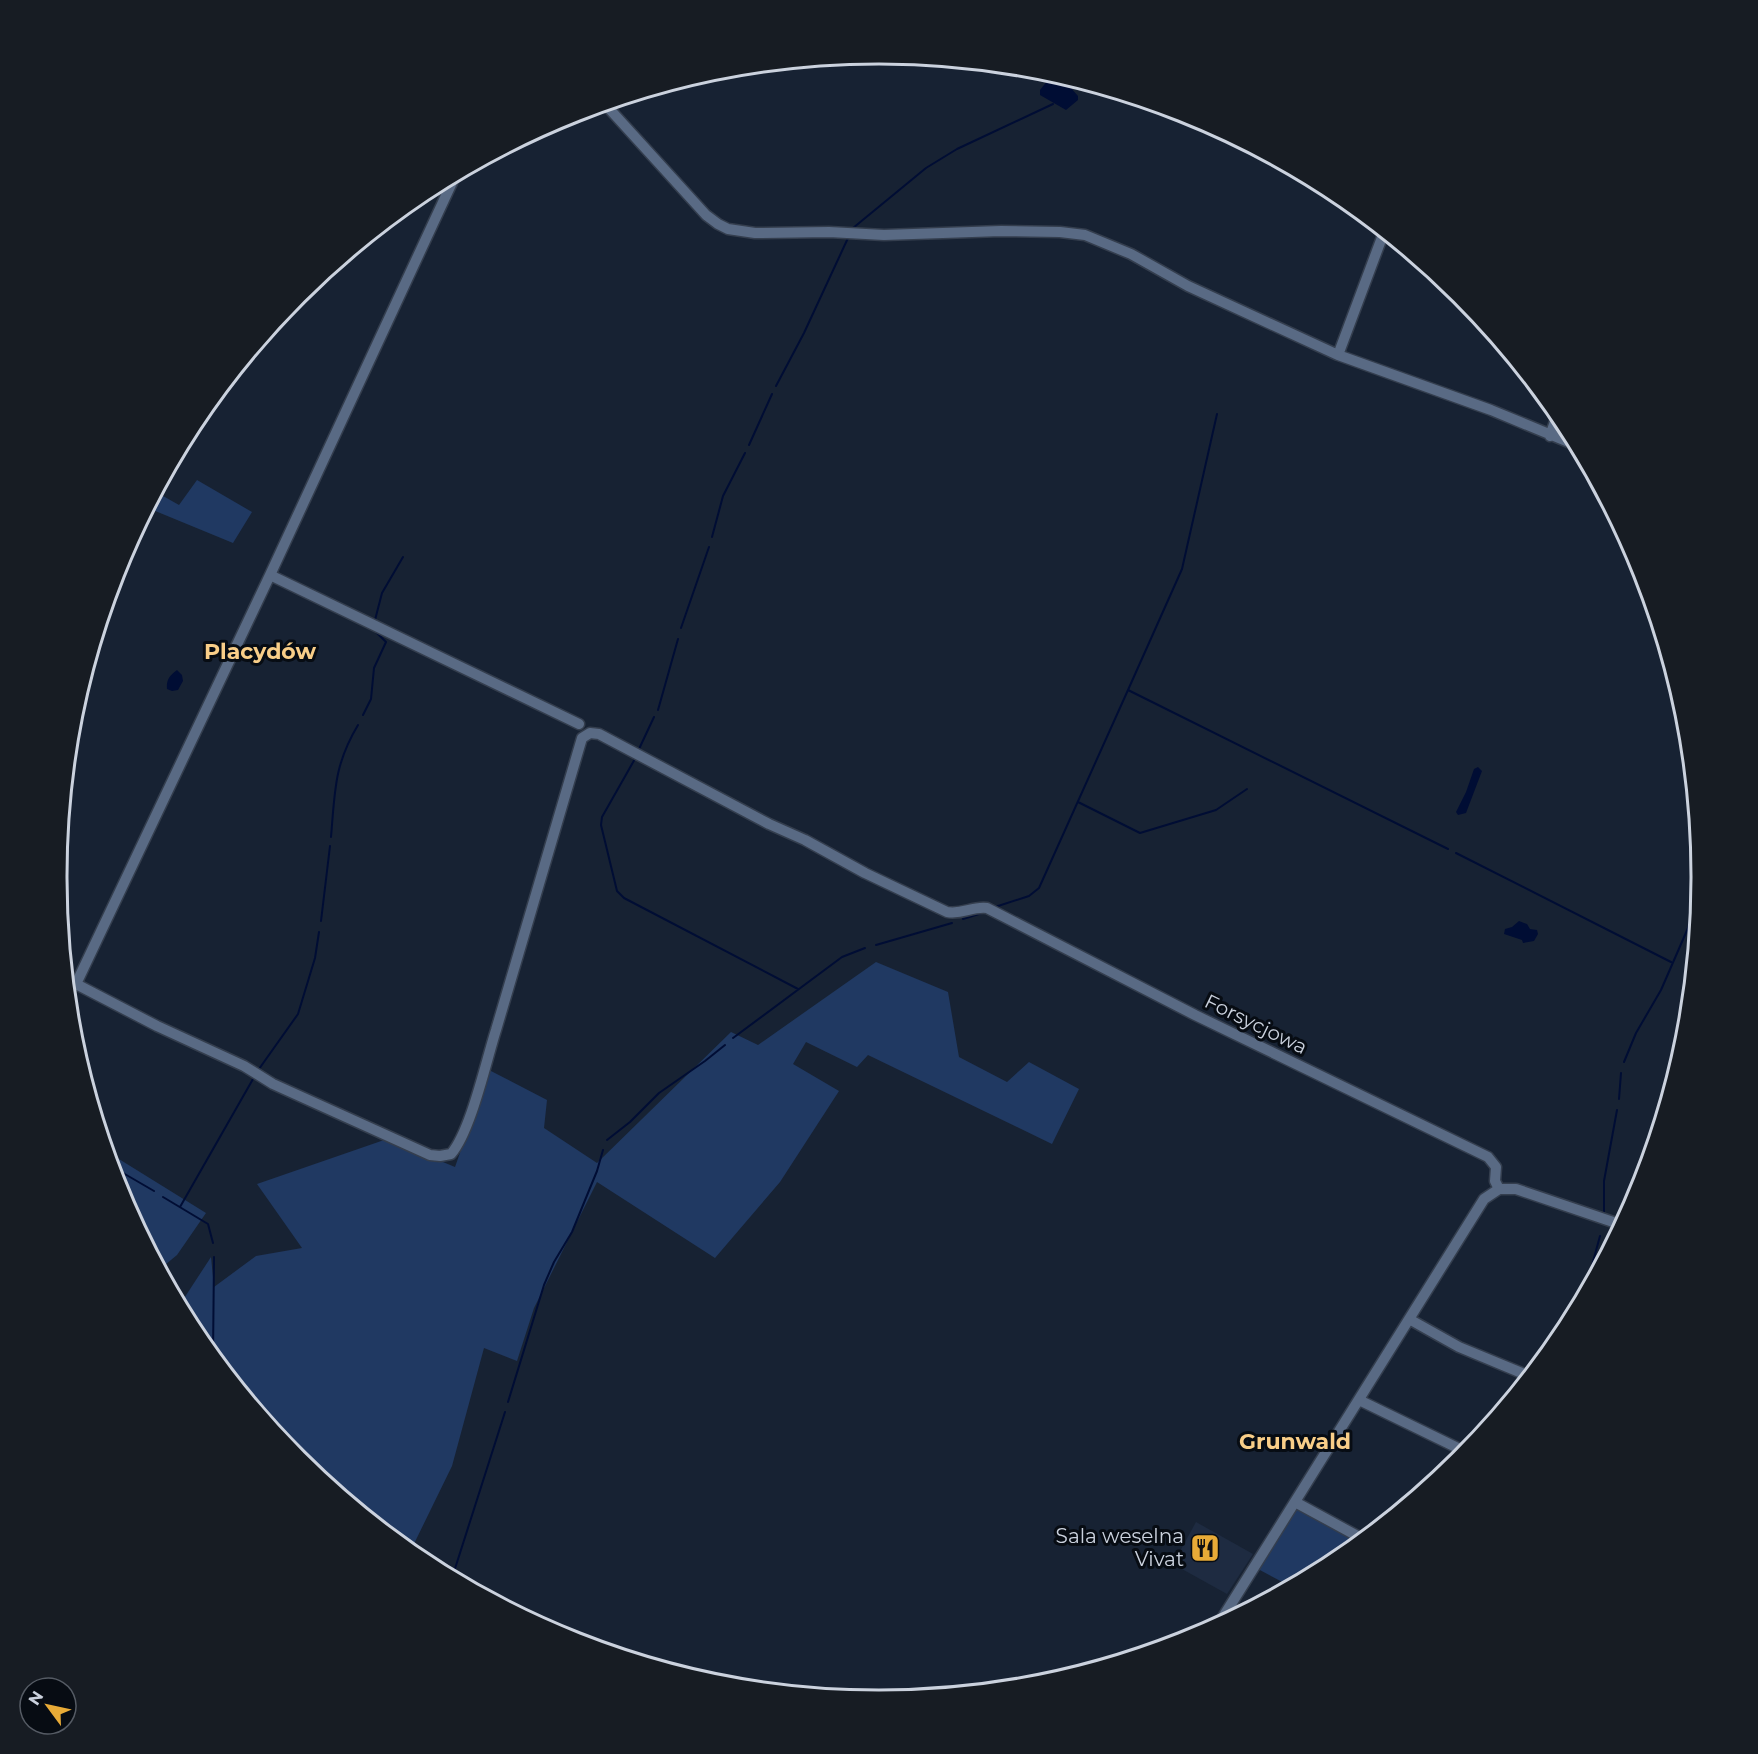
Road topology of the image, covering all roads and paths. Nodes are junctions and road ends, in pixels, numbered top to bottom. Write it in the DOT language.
graph roads {
  1 [pos="611,111"];
  2 [pos="450,187"];
  3 [pos="1382,238"];
  4 [pos="1338,355"];
  5 [pos="1554,425"];
  6 [pos="1550,436"];
  7 [pos="1564,441"];
  8 [pos="270,575"];
  9 [pos="579,724"];
  10 [pos="73,980"];
  11 [pos="73,984"];
  12 [pos="1499,1189"];
  13 [pos="1614,1222"];
  14 [pos="1409,1319"];
  15 [pos="1523,1373"];
  16 [pos="1359,1400"];
  17 [pos="1458,1448"];
  18 [pos="1295,1502"];
  19 [pos="1356,1535"];
  20 [pos="1233,1608"];
  1 -- 4 [label="street"];
  2 -- 8 [label="street"];
  3 -- 4 [label="street"];
  4 -- 6 [label="street"];
  5 -- 6 [label="street"];
  6 -- 7 [label="street"];
  8 -- 9 [label="street"];
  8 -- 10 [label="street"];
  11 -- 12 [label="street, Forsycjowa"];
  12 -- 13 [label="street"];
  12 -- 14 [label="street"];
  14 -- 15 [label="street"];
  14 -- 16 [label="street"];
  16 -- 17 [label="street"];
  16 -- 18 [label="street"];
  18 -- 19 [label="street"];
  18 -- 20 [label="street"];
}
